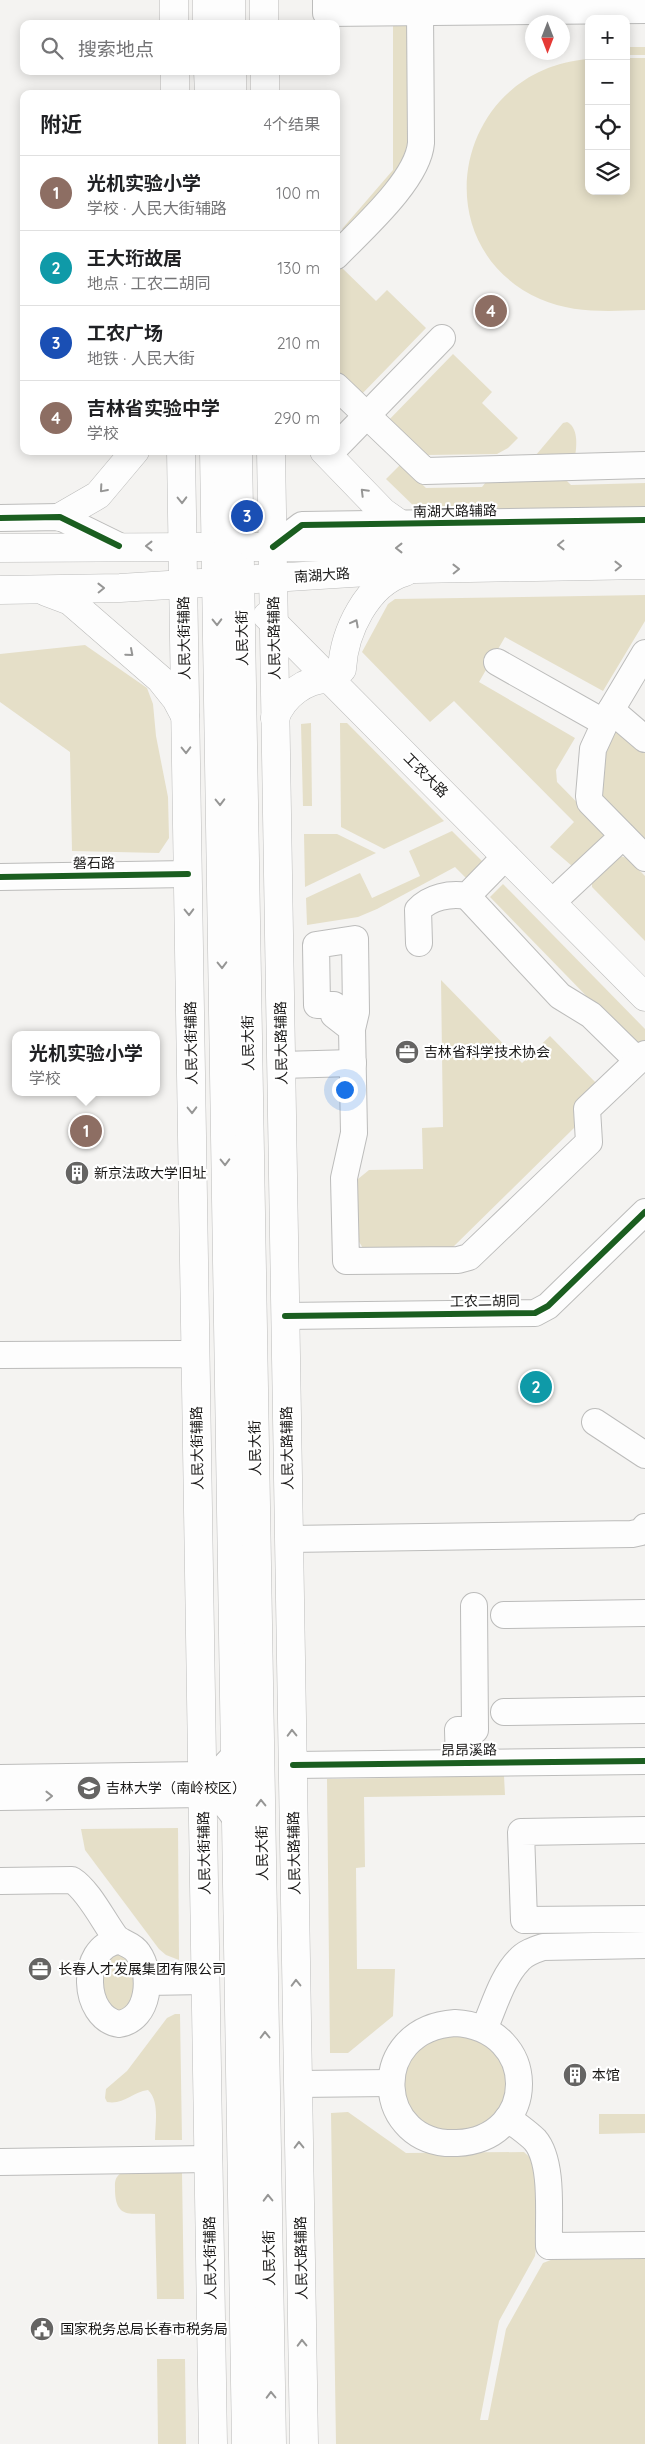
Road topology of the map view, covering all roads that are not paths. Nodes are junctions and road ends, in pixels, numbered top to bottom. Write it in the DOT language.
graph roads {
  1 [pos="174,0"];
  2 [pos="207,0"];
  3 [pos="231,0"];
  4 [pos="264,0"];
  5 [pos="326,0"];
  6 [pos="618,5"];
  7 [pos="645,10"];
  8 [pos="420,13"];
  9 [pos="174,20"];
  10 [pos="207,20"];
  11 [pos="231,20"];
  12 [pos="264,20"];
  13 [pos="175,75"];
  14 [pos="208,75"];
  15 [pos="232,75"];
  16 [pos="265,75"];
  17 [pos="175,90"];
  18 [pos="208,90"];
  19 [pos="232,90"];
  20 [pos="265,90"];
  21 [pos="340,252"];
  22 [pos="442,338"];
  23 [pos="340,390"];
  24 [pos="367,415"];
  25 [pos="340,441"];
  26 [pos="132,455"];
  27 [pos="181,455"];
  28 [pos="215,455"];
  29 [pos="238,455"];
  30 [pos="271,455"];
  31 [pos="333,455"];
  32 [pos="645,465"];
  33 [pos="60,517"];
  34 [pos="0,518"];
  35 [pos="645,520"];
  36 [pos="400,524"];
  37 [pos="645,544"];
  38 [pos="119,546"];
  39 [pos="183,547"];
  40 [pos="228,547"];
  41 [pos="273,547"];
  42 [pos="0,548"];
  43 [pos="645,565"];
  44 [pos="415,569"];
  45 [pos="183,584"];
  46 [pos="251,589"];
  47 [pos="0,590"];
  48 [pos="32,590"];
  49 [pos="645,653"];
  50 [pos="497,662"];
  51 [pos="336,674"];
  52 [pos="186,716"];
  53 [pos="608,716"];
  54 [pos="276,718"];
  55 [pos="645,739"];
  56 [pos="623,836"];
  57 [pos="506,856"];
  58 [pos="645,858"];
  59 [pos="188,874"];
  60 [pos="0,877"];
  61 [pos="562,893"];
  62 [pos="467,896"];
  63 [pos="419,943"];
  64 [pos="645,978"];
  65 [pos="645,997"];
  66 [pos="352,1029"];
  67 [pos="641,1057"];
  68 [pos="353,1063"];
  69 [pos="281,1065"];
  70 [pos="645,1212"];
  71 [pos="285,1316"];
  72 [pos="0,1355"];
  73 [pos="196,1357"];
  74 [pos="595,1422"];
  75 [pos="645,1455"];
  76 [pos="644,1535"];
  77 [pos="289,1539"];
  78 [pos="474,1606"];
  79 [pos="645,1613"];
  80 [pos="504,1615"];
  81 [pos="645,1710"];
  82 [pos="504,1712"];
  83 [pos="235,1755"];
  84 [pos="645,1761"];
  85 [pos="459,1763"];
  86 [pos="293,1765"];
  87 [pos="0,1778"];
  88 [pos="203,1784"];
  89 [pos="0,1797"];
  90 [pos="236,1819"];
  91 [pos="645,1830"];
  92 [pos="0,1881"];
  93 [pos="645,1919"];
  94 [pos="118,1941"];
  95 [pos="645,1946"];
  96 [pos="206,1981"];
  97 [pos="147,1982"];
  98 [pos="484,2029"];
  99 [pos="390,2083"];
  100 [pos="298,2084"];
  101 [pos="508,2118"];
  102 [pos="209,2159"];
  103 [pos="0,2162"];
  104 [pos="645,2245"];
  105 [pos="214,2444"];
  106 [pos="246,2444"];
  107 [pos="272,2444"];
  108 [pos="304,2444"];
  1 -- 9 [label="main road"];
  2 -- 10 [label="main road"];
  3 -- 11 [label="main road"];
  4 -- 12 [label="main road"];
  5 -- 8 [label="street"];
  6 -- 7 [label="street"];
  6 -- 8 [label="street"];
  8 -- 21 [label="street"];
  13 -- 17 [label="main road"];
  14 -- 18 [label="main road"];
  15 -- 19 [label="main road"];
  16 -- 20 [label="main road"];
  22 -- 24 [label="street"];
  23 -- 24 [label="street"];
  24 -- 25 [label="street"];
  24 -- 32 [label="street"];
  26 -- 33 [label="main road, one-way"];
  27 -- 39 [label="main road, 人民大街辅路, one-way"];
  28 -- 40 [label="main road"];
  29 -- 40 [label="main road"];
  30 -- 41 [label="main road, 人民大路辅路"];
  36 -- 31 [label="main road, one-way"];
  33 -- 34 [label="street"];
  33 -- 38 [label="street"];
  35 -- 36 [label="street, 南湖大路辅路"];
  36 -- 41 [label="street, 南湖大路辅路"];
  37 -- 41 [label="main road, 南湖大路, one-way"];
  39 -- 38 [label="main road, 南湖大路, one-way"];
  38 -- 42 [label="main road, 南湖大路"];
  39 -- 40 [label="main road, 南湖大路"];
  39 -- 45 [label="main road, 人民大街辅路"];
  40 -- 41 [label="main road, 南湖大路"];
  40 -- 46 [label="main road, 工农大路"];
  41 -- 46 [label="main road, 人民大路辅路"];
  44 -- 43 [label="main road, 南湖大路, one-way"];
  44 -- 46 [label="main road, 南湖大路"];
  51 -- 44 [label="main road, one-way"];
  45 -- 46 [label="main road, 南湖大路"];
  48 -- 45 [label="main road, 南湖大路, one-way"];
  45 -- 52 [label="main road, 人民大街辅路"];
  46 -- 51 [label="main road, 工农大路"];
  46 -- 54 [label="main road, 人民大路辅路"];
  46 -- 83 [label="main road, 人民大街, one-way"];
  107 -- 46 [label="main road, 人民大街, one-way"];
  47 -- 48 [label="main road, 南湖大路"];
  48 -- 52 [label="main road, one-way"];
  49 -- 53 [label="street"];
  50 -- 53 [label="street"];
  51 -- 54 [label="main road"];
  51 -- 57 [label="main road, 工农大路"];
  51 -- 61 [label="main road, 工农大路"];
  52 -- 59 [label="main road, 人民大街辅路, one-way"];
  53 -- 55 [label="street"];
  53 -- 56 [label="street"];
  54 -- 69 [label="main road, 人民大路辅路"];
  56 -- 58 [label="street"];
  56 -- 61 [label="street"];
  57 -- 62 [label="street"];
  57 -- 65 [label="main road, 工农大路"];
  59 -- 60 [label="street, 磐石路"];
  59 -- 73 [label="main road, 人民大街辅路, one-way"];
  61 -- 64 [label="main road, 工农大路"];
  62 -- 63 [label="street"];
  62 -- 67 [label="street"];
  66 -- 68 [label="street"];
  67 -- 68 [label="street"];
  68 -- 69 [label="street"];
  69 -- 71 [label="main road, 人民大路辅路"];
  70 -- 71 [label="street, 工农二胡同"];
  71 -- 77 [label="main road, 人民大路辅路"];
  72 -- 73 [label="street"];
  73 -- 88 [label="main road, 人民大街辅路"];
  74 -- 75 [label="street"];
  76 -- 77 [label="street"];
  86 -- 77 [label="main road, 人民大路辅路, one-way"];
  78 -- 85 [label="street"];
  79 -- 80 [label="street"];
  81 -- 82 [label="street"];
  83 -- 88 [label="street"];
  83 -- 90 [label="main road, 人民大街"];
  84 -- 85 [label="street, 昂昂溪路"];
  85 -- 86 [label="street, 昂昂溪路"];
  100 -- 86 [label="main road, 人民大路辅路, one-way"];
  87 -- 88 [label="street"];
  89 -- 88 [label="street, one-way"];
  88 -- 90 [label="street"];
  88 -- 96 [label="main road, 人民大街辅路"];
  90 -- 106 [label="main road, 人民大街"];
  91 -- 93 [label="street"];
  92 -- 94 [label="street"];
  94 -- 97 [label="street"];
  94 -- 97 [label="street"];
  95 -- 98 [label="street"];
  96 -- 97 [label="street"];
  96 -- 102 [label="main road, 人民大街辅路"];
  98 -- 99 [label="street"];
  98 -- 101 [label="street"];
  99 -- 100 [label="street"];
  99 -- 101 [label="street"];
  108 -- 100 [label="main road, 人民大路辅路, one-way"];
  101 -- 104 [label="street"];
  102 -- 103 [label="street"];
  102 -- 105 [label="main road, 人民大街辅路"];
}
